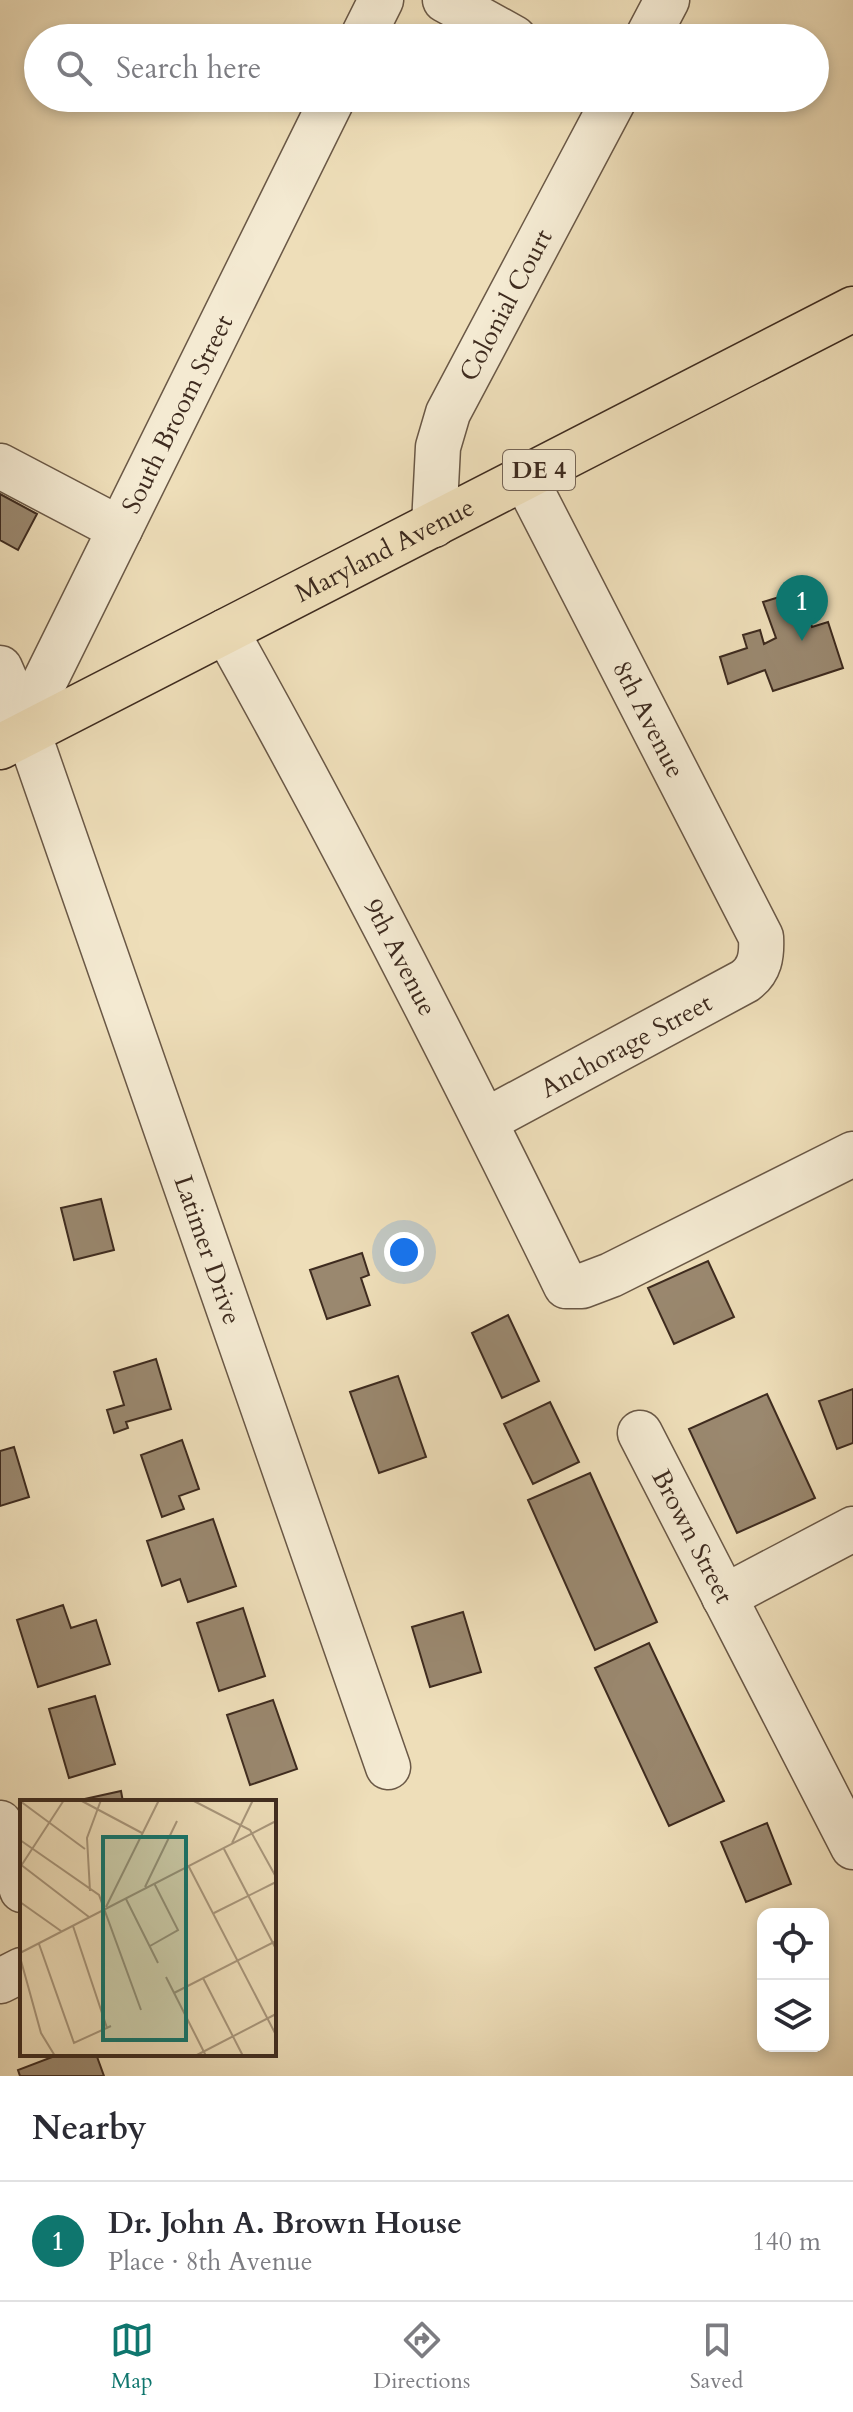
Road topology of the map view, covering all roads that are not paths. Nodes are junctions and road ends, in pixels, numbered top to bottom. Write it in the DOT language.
graph roads {
  1 [pos="381,0"];
  2 [pos="445,0"];
  3 [pos="667,0"];
  4 [pos="369,24"];
  5 [pos="489,24"];
  6 [pos="654,24"];
  7 [pos="326,112"];
  8 [pos="608,112"];
  9 [pos="853,309"];
  10 [pos="0,466"];
  11 [pos="525,478"];
  12 [pos="434,525"];
  13 [pos="120,529"];
  14 [pos="226,631"];
  15 [pos="0,668"];
  16 [pos="14,740"];
  17 [pos="759,962"];
  18 [pos="485,1121"];
  19 [pos="853,1154"];
  20 [pos="640,1433"];
  21 [pos="853,1529"];
  22 [pos="724,1597"];
  23 [pos="388,1767"];
  24 [pos="0,1823"];
  25 [pos="853,1847"];
  26 [pos="20,1884"];
  27 [pos="20,1971"];
  28 [pos="0,1981"];
  1 -- 4 [label="street"];
  2 -- 5 [label="street"];
  3 -- 6 [label="street"];
  7 -- 13 [label="street, South Broom Street"];
  8 -- 12 [label="street, Colonial Court"];
  9 -- 11 [label="main road, Maryland Avenue / DE 4"];
  10 -- 13 [label="street"];
  11 -- 12 [label="main road, Maryland Avenue / DE 4"];
  11 -- 17 [label="street, 8th Avenue"];
  12 -- 14 [label="main road, Maryland Avenue / DE 4"];
  13 -- 16 [label="street, South Broom Street"];
  14 -- 16 [label="main road, Maryland Avenue / DE 4"];
  14 -- 18 [label="street, 9th Avenue"];
  15 -- 16 [label="street, Latimer Drive"];
  16 -- 23 [label="street, Latimer Drive"];
  17 -- 18 [label="street, Anchorage Street"];
  18 -- 19 [label="street, 9th Avenue"];
  20 -- 22 [label="street, Brown Street"];
  21 -- 22 [label="street, Brown Street"];
  22 -- 25 [label="street"];
  24 -- 26 [label="street"];
  27 -- 28 [label="street"];
}
